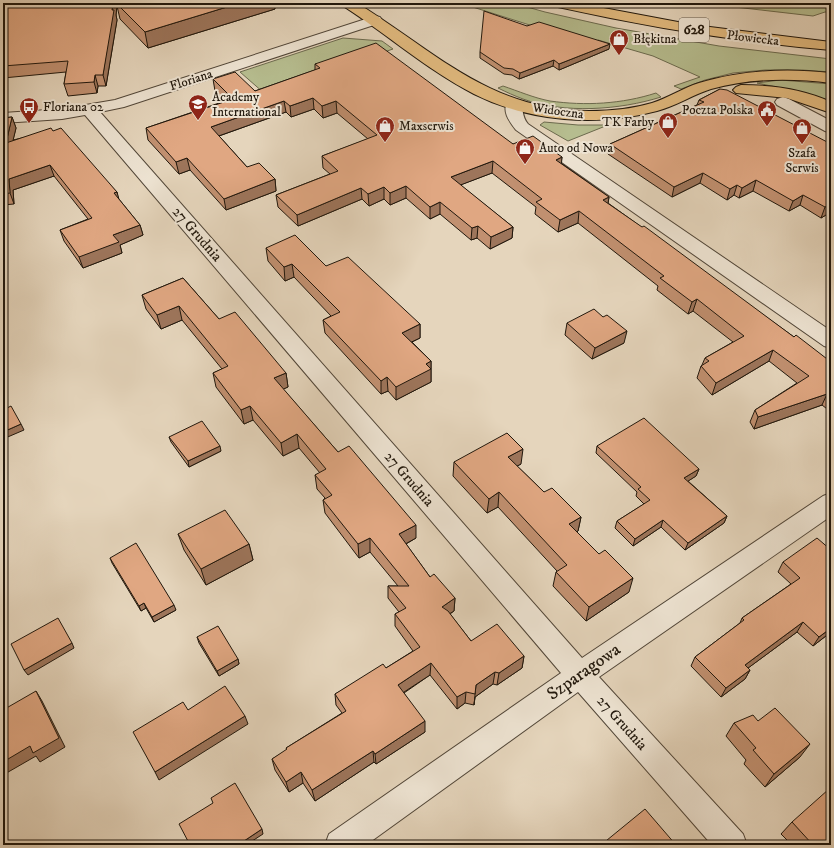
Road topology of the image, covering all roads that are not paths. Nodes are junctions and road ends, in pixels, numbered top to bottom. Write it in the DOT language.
graph roads {
  1 [pos="348,3"];
  2 [pos="558,3"];
  3 [pos="609,3"];
  4 [pos="375,20"];
  5 [pos="831,33"];
  6 [pos="831,46"];
  7 [pos="831,78"];
  8 [pos="686,95"];
  9 [pos="783,102"];
  10 [pos="514,104"];
  11 [pos="831,108"];
  12 [pos="90,110"];
  13 [pos="3,118"];
  14 [pos="831,128"];
  15 [pos="831,341"];
  16 [pos="831,503"];
  17 [pos="580,675"];
  18 [pos="340,845"];
  19 [pos="732,845"];
  1 -- 4 [label="main road"];
  2 -- 6 [label="main road, Płowiecka / 628"];
  3 -- 5 [label="main road, Płowiecka / 628"];
  4 -- 10 [label="main road, Widoczna"];
  4 -- 12 [label="street, Floriana"];
  7 -- 8 [label="main road, Widoczna"];
  8 -- 10 [label="main road, Widoczna"];
  8 -- 11 [label="main road, Widoczna"];
  9 -- 14 [label="street"];
  10 -- 15 [label="street"];
  12 -- 13 [label="street, Floriana"];
  12 -- 17 [label="street, 27 Grudnia"];
  16 -- 17 [label="street, Szparagowa"];
  17 -- 18 [label="street, Szparagowa"];
  17 -- 19 [label="street, 27 Grudnia"];
}
